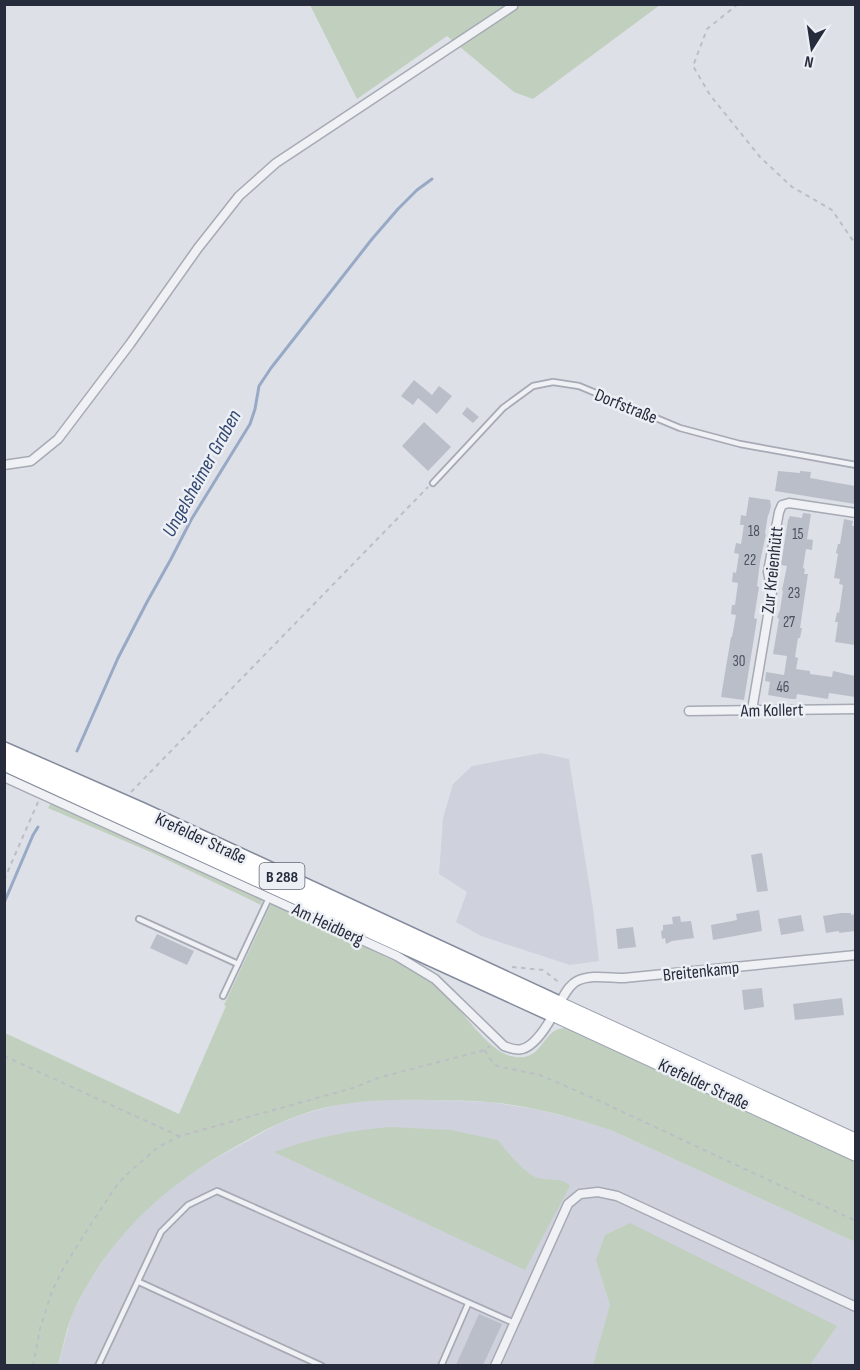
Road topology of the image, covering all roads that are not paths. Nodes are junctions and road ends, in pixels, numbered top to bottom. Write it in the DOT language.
graph roads {
  1 [pos="513,5"];
  2 [pos="4,465"];
  3 [pos="855,465"];
  4 [pos="433,483"];
  5 [pos="855,513"];
  6 [pos="855,709"];
  7 [pos="752,710"];
  8 [pos="689,711"];
  9 [pos="4,750"];
  10 [pos="4,763"];
  11 [pos="4,777"];
  12 [pos="269,898"];
  13 [pos="139,919"];
  14 [pos="855,955"];
  15 [pos="238,964"];
  16 [pos="223,996"];
  17 [pos="556,1009"];
  18 [pos="855,1141"];
  19 [pos="855,1154"];
  20 [pos="139,1282"];
  21 [pos="468,1304"];
  22 [pos="855,1307"];
  23 [pos="514,1323"];
  24 [pos="98,1365"];
  25 [pos="322,1365"];
  26 [pos="441,1365"];
  27 [pos="495,1365"];
  1 -- 2 [label="street"];
  3 -- 4 [label="lane, Dorfstraße"];
  5 -- 7 [label="street, Zur Kreienhütt"];
  6 -- 7 [label="street, Am Kollert"];
  7 -- 8 [label="street, Am Kollert"];
  9 -- 17 [label="highway, Krefelder Straße / B 288"];
  10 -- 17 [label="highway, Krefelder Straße / B 288"];
  11 -- 12 [label="street, Am Heidberg"];
  12 -- 15 [label="lane"];
  12 -- 17 [label="street, Am Heidberg"];
  13 -- 15 [label="lane"];
  14 -- 17 [label="street, Breitenkamp"];
  15 -- 16 [label="lane"];
  17 -- 18 [label="main road, Krefelder Straße / B 288"];
  17 -- 19 [label="main road, Krefelder Straße / B 288"];
  20 -- 21 [label="lane"];
  20 -- 24 [label="lane"];
  20 -- 25 [label="lane"];
  21 -- 23 [label="lane"];
  21 -- 26 [label="lane"];
  22 -- 23 [label="street"];
  23 -- 27 [label="street"];
}
